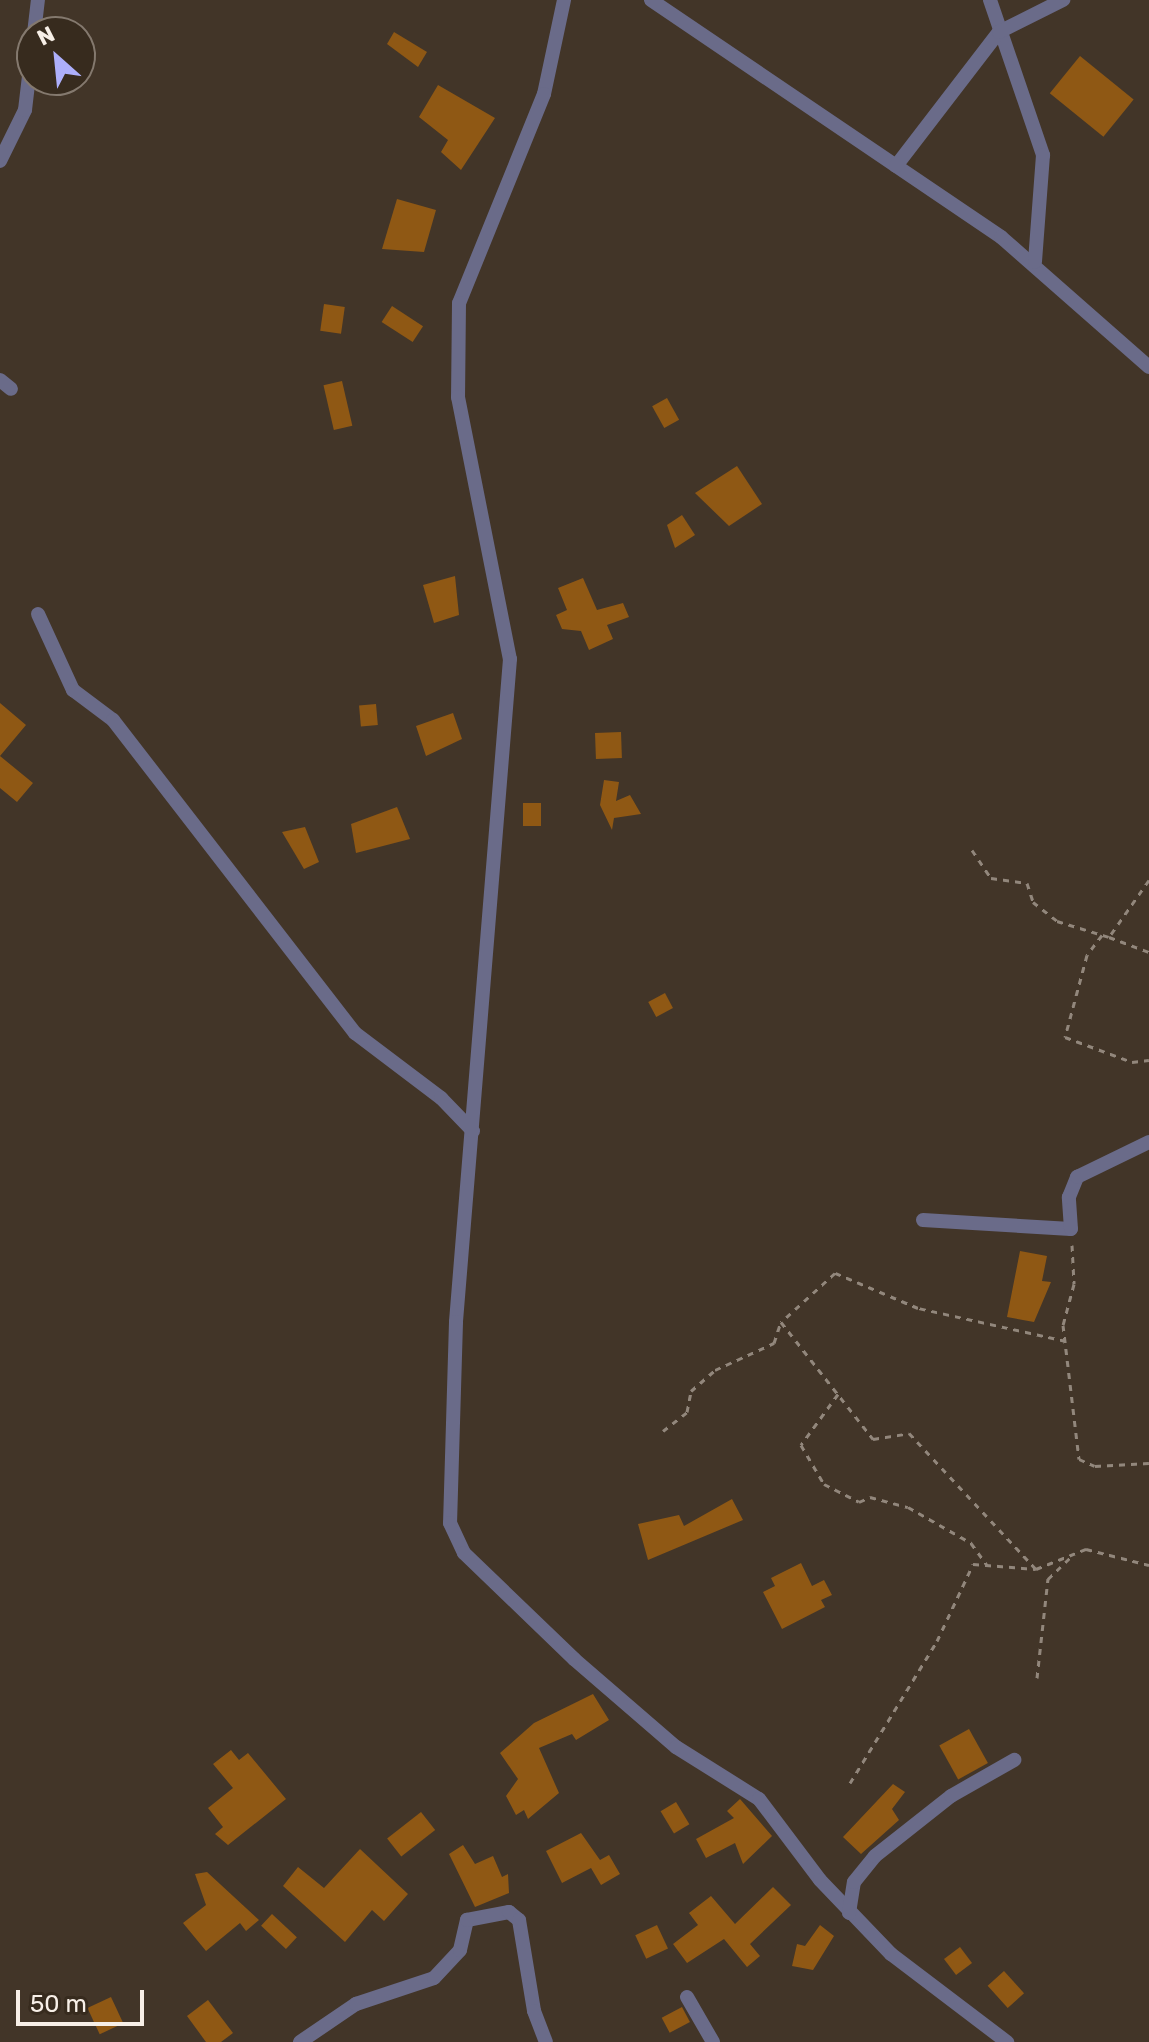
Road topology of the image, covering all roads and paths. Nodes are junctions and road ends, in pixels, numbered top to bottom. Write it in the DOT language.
graph roads {
  1 [pos="38,0"];
  2 [pos="564,0"];
  3 [pos="651,0"];
  4 [pos="990,0"];
  5 [pos="1063,0"];
  6 [pos="999,32"];
  7 [pos="0,161"];
  8 [pos="896,166"];
  9 [pos="1035,262"];
  10 [pos="1149,367"];
  11 [pos="38,614"];
  12 [pos="972,850"];
  13 [pos="1149,880"];
  14 [pos="1102,935"];
  15 [pos="1109,937"];
  16 [pos="1149,952"];
  17 [pos="1149,1060"];
  18 [pos="473,1131"];
  19 [pos="1149,1142"];
  20 [pos="923,1220"];
  21 [pos="1071,1229"];
  22 [pos="781,1322"];
  23 [pos="1066,1341"];
  24 [pos="838,1394"];
  25 [pos="663,1431"];
  26 [pos="1149,1463"];
  27 [pos="1074,1554"];
  28 [pos="987,1565"];
  29 [pos="1149,1565"];
  30 [pos="1036,1569"];
  31 [pos="1037,1678"];
  32 [pos="1014,1760"];
  33 [pos="850,1783"];
  34 [pos="849,1913"];
  35 [pos="687,1997"];
  36 [pos="300,2042"];
  37 [pos="546,2042"];
  38 [pos="713,2042"];
  39 [pos="1007,2042"];
  1 -- 7 [label="street"];
  2 -- 18 [label="street"];
  3 -- 8 [label="street"];
  4 -- 6 [label="street"];
  5 -- 6 [label="street"];
  6 -- 8 [label="street"];
  6 -- 9 [label="street"];
  8 -- 9 [label="street"];
  9 -- 10 [label="street"];
  11 -- 18 [label="street"];
  12 -- 14 [label="path"];
  13 -- 15 [label="path"];
  14 -- 15 [label="path"];
  14 -- 17 [label="path"];
  15 -- 16 [label="path"];
  18 -- 34 [label="street"];
  19 -- 21 [label="street"];
  20 -- 21 [label="street"];
  21 -- 23 [label="path"];
  22 -- 23 [label="path"];
  22 -- 24 [label="path"];
  22 -- 25 [label="path"];
  23 -- 26 [label="path"];
  24 -- 28 [label="path"];
  24 -- 30 [label="path"];
  27 -- 29 [label="path"];
  27 -- 30 [label="path"];
  27 -- 31 [label="path"];
  28 -- 30 [label="path"];
  28 -- 33 [label="path"];
  32 -- 34 [label="street"];
  34 -- 39 [label="street"];
  35 -- 38 [label="street"];
  36 -- 37 [label="street"];
}
